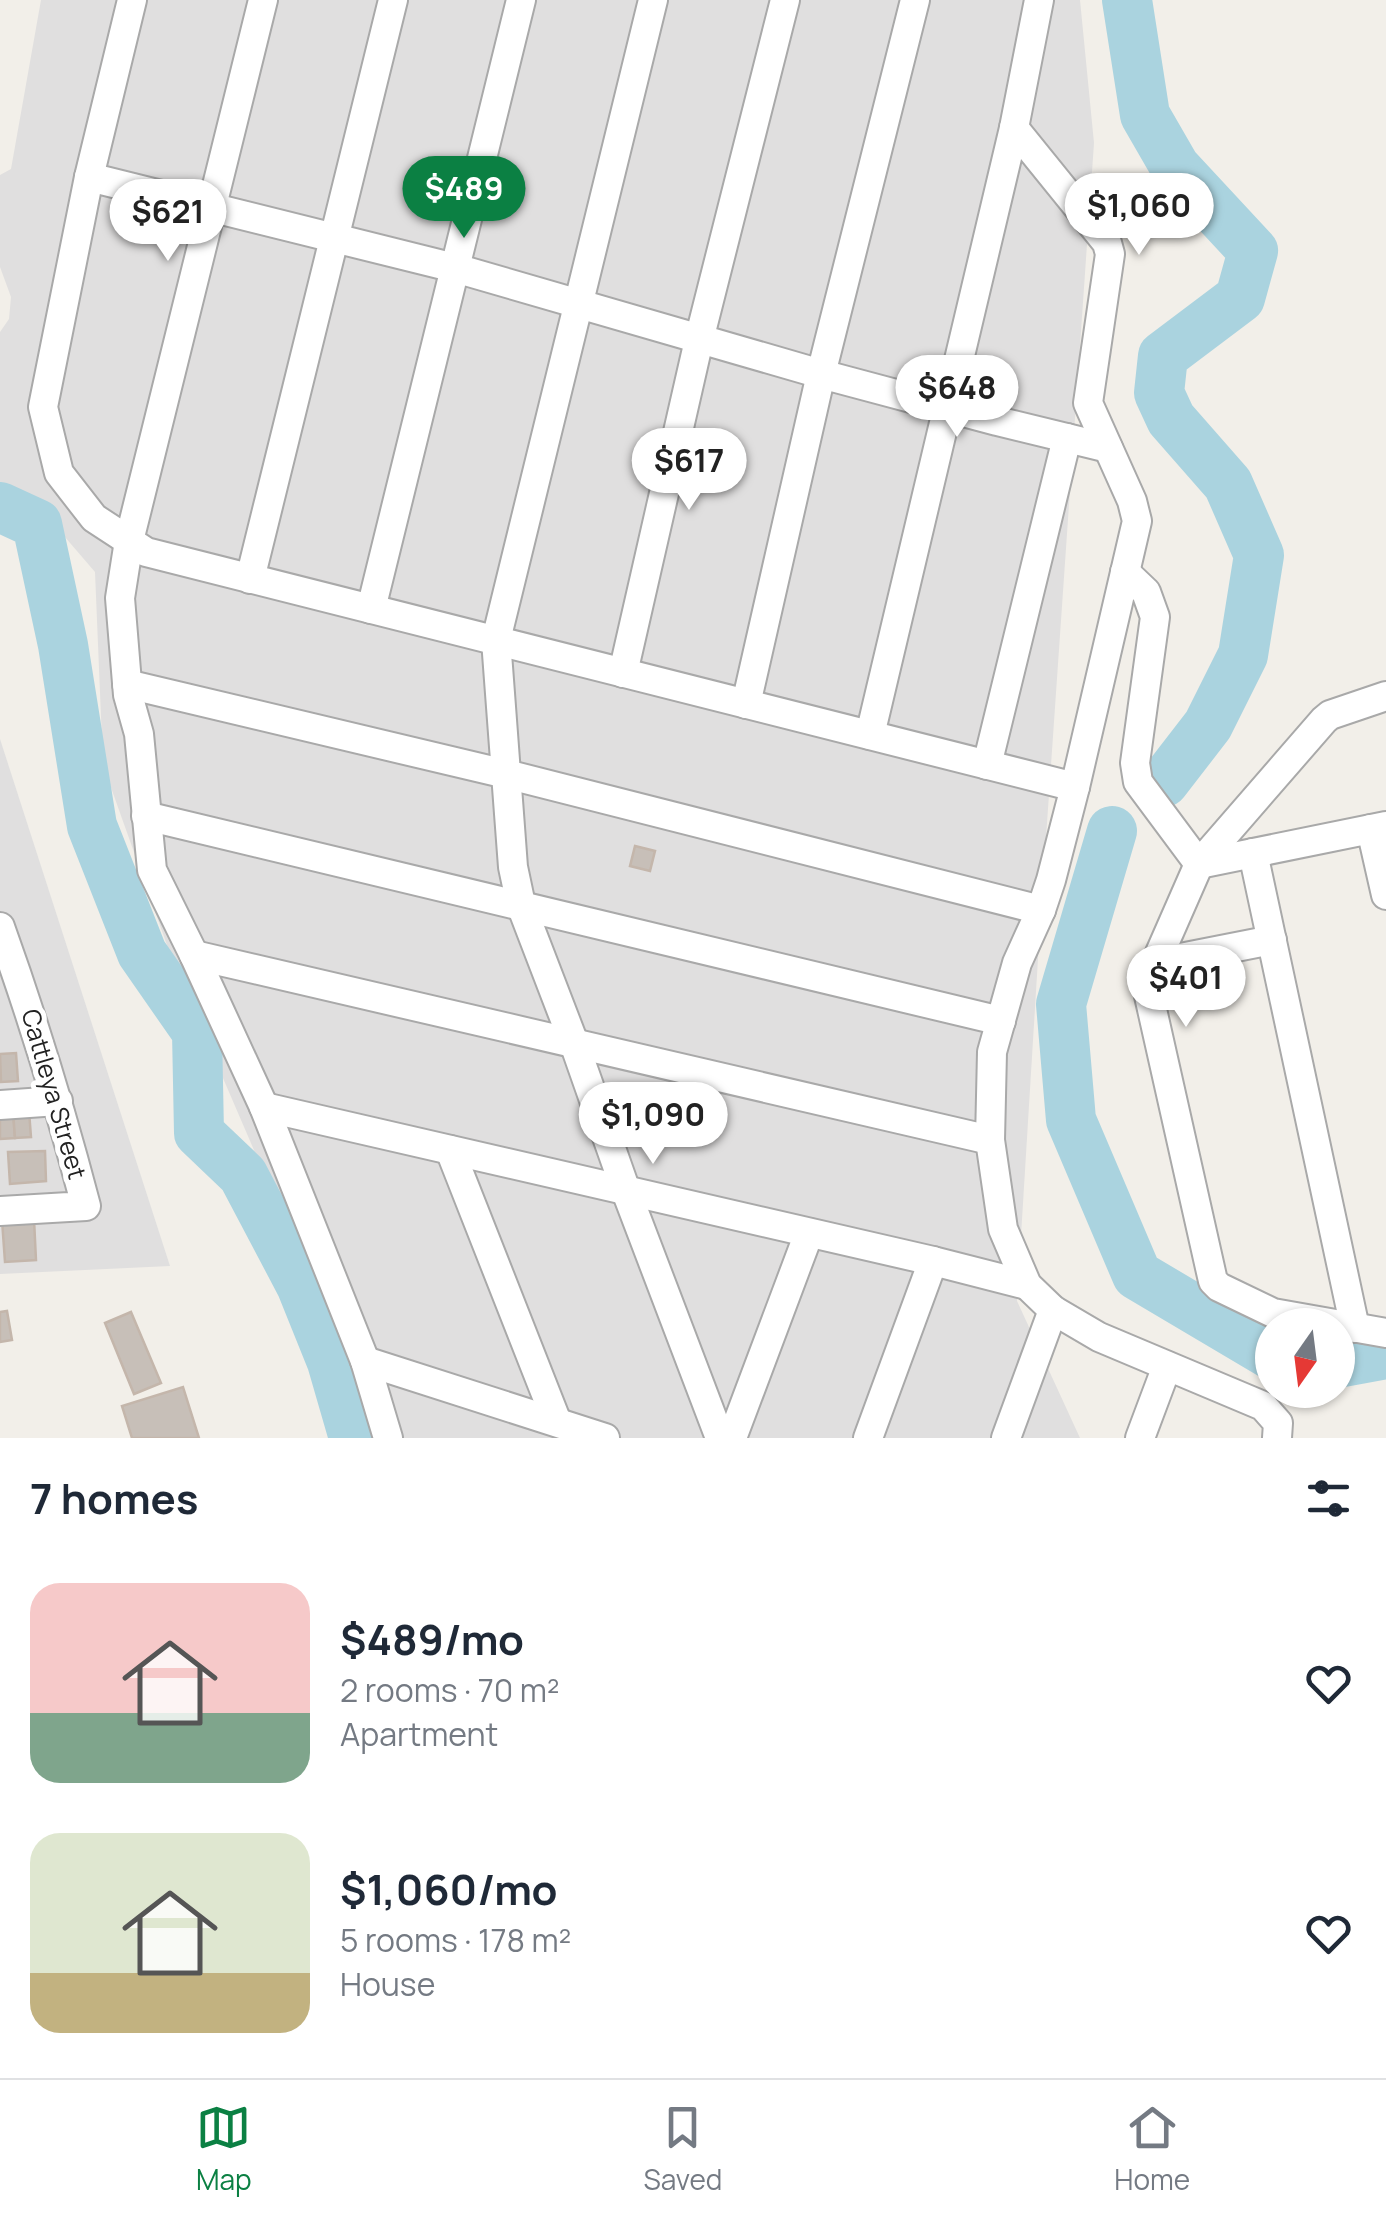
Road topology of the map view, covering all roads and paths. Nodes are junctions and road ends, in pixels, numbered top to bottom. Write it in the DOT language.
graph roads {
  1 [pos="132,0"];
  2 [pos="263,0"];
  3 [pos="393,0"];
  4 [pos="522,0"];
  5 [pos="652,0"];
  6 [pos="785,0"];
  7 [pos="915,0"];
  8 [pos="1039,0"];
  9 [pos="1014,128"];
  10 [pos="89,176"];
  11 [pos="212,208"];
  12 [pos="334,238"];
  13 [pos="456,268"];
  14 [pos="578,305"];
  15 [pos="699,340"];
  16 [pos="821,374"];
  17 [pos="948,408"];
  18 [pos="1066,438"];
  19 [pos="1108,448"];
  20 [pos="129,541"];
  21 [pos="1125,572"];
  22 [pos="250,579"];
  23 [pos="372,609"];
  24 [pos="496,640"];
  25 [pos="624,673"];
  26 [pos="127,684"];
  27 [pos="1386,696"];
  28 [pos="746,704"];
  29 [pos="870,735"];
  30 [pos="987,765"];
  31 [pos="506,774"];
  32 [pos="1075,787"];
  33 [pos="146,816"];
  34 [pos="1379,827"];
  35 [pos="1253,853"];
  36 [pos="1199,864"];
  37 [pos="1386,895"];
  38 [pos="521,906"];
  39 [pos="1040,910"];
  40 [pos="0,927"];
  41 [pos="1272,940"];
  42 [pos="194,954"];
  43 [pos="1155,963"];
  44 [pos="13,1000"];
  45 [pos="1001,1021"];
  46 [pos="574,1043"];
  47 [pos="58,1101"];
  48 [pos="0,1105"];
  49 [pos="264,1107"];
  50 [pos="990,1140"];
  51 [pos="450,1150"];
  52 [pos="626,1190"];
  53 [pos="0,1212"];
  54 [pos="809,1233"];
  55 [pos="933,1261"];
  56 [pos="1027,1285"];
  57 [pos="1263,1308"];
  58 [pos="1351,1308"];
  59 [pos="1053,1310"];
  60 [pos="1355,1328"];
  61 [pos="1386,1334"];
  62 [pos="365,1361"];
  63 [pos="1167,1366"];
  64 [pos="557,1422"];
  65 [pos="388,1438"];
  66 [pos="606,1438"];
  67 [pos="720,1438"];
  68 [pos="732,1438"];
  69 [pos="868,1438"];
  70 [pos="1006,1438"];
  71 [pos="1140,1438"];
  72 [pos="1276,1438"];
  1 -- 10 [label="street"];
  2 -- 11 [label="street"];
  3 -- 12 [label="street"];
  4 -- 13 [label="street"];
  5 -- 14 [label="street"];
  6 -- 15 [label="street"];
  7 -- 16 [label="street"];
  8 -- 9 [label="street"];
  9 -- 17 [label="street"];
  9 -- 19 [label="street"];
  10 -- 11 [label="street"];
  10 -- 20 [label="street"];
  11 -- 12 [label="street"];
  11 -- 20 [label="street"];
  12 -- 13 [label="street"];
  12 -- 22 [label="street"];
  13 -- 14 [label="street"];
  13 -- 23 [label="street"];
  14 -- 15 [label="street"];
  14 -- 24 [label="street"];
  15 -- 16 [label="street"];
  15 -- 25 [label="street"];
  16 -- 17 [label="street"];
  16 -- 28 [label="street"];
  17 -- 18 [label="street"];
  17 -- 29 [label="street"];
  18 -- 19 [label="street"];
  18 -- 30 [label="street"];
  19 -- 21 [label="street"];
  20 -- 22 [label="street"];
  20 -- 26 [label="street"];
  21 -- 32 [label="street"];
  21 -- 36 [label="street"];
  22 -- 23 [label="street"];
  23 -- 24 [label="street"];
  24 -- 25 [label="street"];
  24 -- 31 [label="street"];
  25 -- 28 [label="street"];
  26 -- 31 [label="street"];
  26 -- 33 [label="street"];
  27 -- 36 [label="street"];
  28 -- 29 [label="street"];
  29 -- 30 [label="street"];
  30 -- 32 [label="street"];
  31 -- 38 [label="street"];
  31 -- 39 [label="street"];
  32 -- 39 [label="street"];
  33 -- 38 [label="street"];
  33 -- 42 [label="street"];
  34 -- 35 [label="street"];
  34 -- 37 [label="street"];
  35 -- 36 [label="street"];
  35 -- 41 [label="street"];
  36 -- 43 [label="street"];
  38 -- 45 [label="street"];
  38 -- 46 [label="street"];
  39 -- 45 [label="street"];
  40 -- 44 [label="street, Cattleya Street"];
  41 -- 43 [label="street"];
  41 -- 58 [label="street"];
  42 -- 46 [label="street"];
  42 -- 49 [label="street"];
  43 -- 57 [label="street"];
  44 -- 47 [label="street, Cattleya Street"];
  45 -- 50 [label="street"];
  46 -- 50 [label="street"];
  46 -- 52 [label="street"];
  47 -- 48 [label="street"];
  47 -- 53 [label="street, Cattleya Street"];
  49 -- 51 [label="street"];
  49 -- 62 [label="street"];
  50 -- 56 [label="street"];
  51 -- 52 [label="street"];
  51 -- 64 [label="street"];
  52 -- 54 [label="street"];
  52 -- 67 [label="street"];
  54 -- 55 [label="street"];
  54 -- 68 [label="street"];
  55 -- 56 [label="street"];
  55 -- 69 [label="street"];
  56 -- 59 [label="street"];
  59 -- 63 [label="street"];
  59 -- 70 [label="street"];
  60 -- 61 [label="street"];
  62 -- 64 [label="street"];
  62 -- 65 [label="street"];
  63 -- 71 [label="street"];
  63 -- 72 [label="street"];
  64 -- 66 [label="street"];
}
